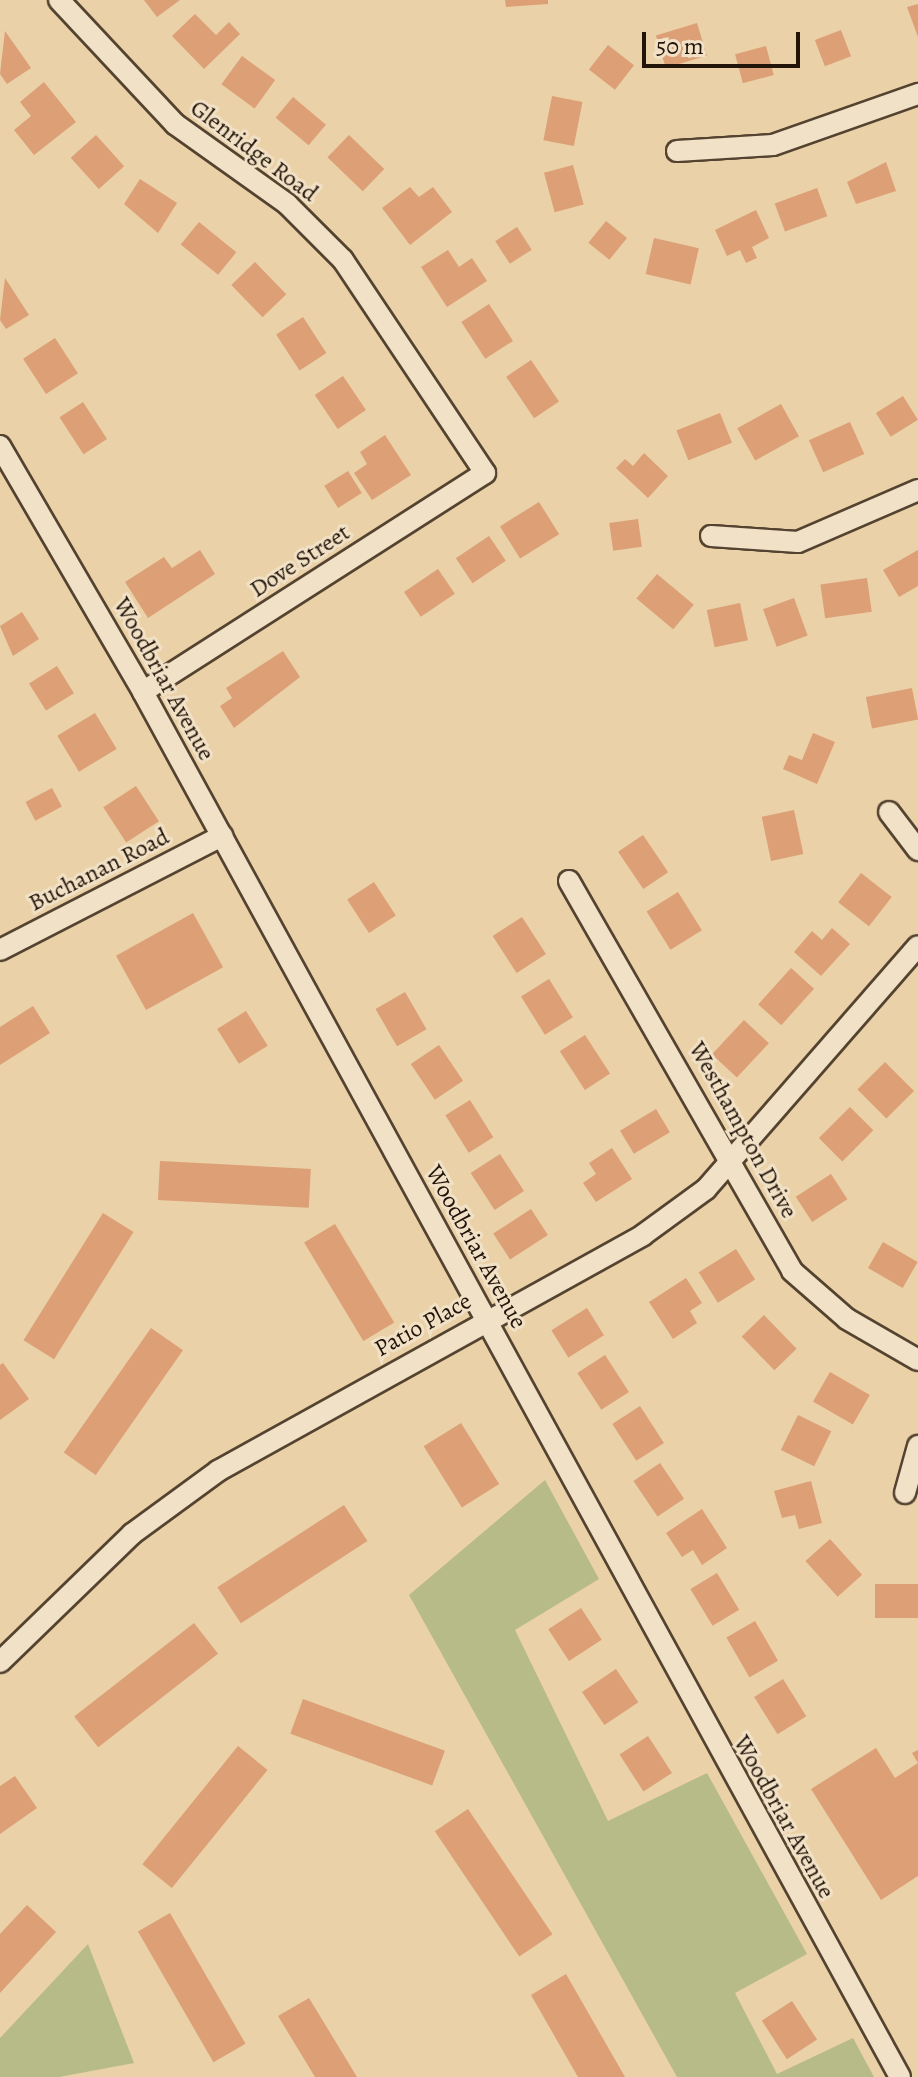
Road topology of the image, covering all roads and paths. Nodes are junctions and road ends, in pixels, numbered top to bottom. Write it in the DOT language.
graph roads {
  1 [pos="59,0"];
  2 [pos="918,94"];
  3 [pos="677,151"];
  4 [pos="0,446"];
  5 [pos="485,473"];
  6 [pos="918,490"];
  7 [pos="711,536"];
  8 [pos="143,692"];
  9 [pos="889,812"];
  10 [pos="222,836"];
  11 [pos="918,850"];
  12 [pos="569,881"];
  13 [pos="918,946"];
  14 [pos="0,950"];
  15 [pos="735,1164"];
  16 [pos="486,1320"];
  17 [pos="918,1360"];
  18 [pos="918,1446"];
  19 [pos="905,1493"];
  20 [pos="0,1662"];
  21 [pos="900,2077"];
  1 -- 5 [label="street, Glenridge Road"];
  2 -- 3 [label="street"];
  4 -- 8 [label="street, Woodbriar Avenue"];
  5 -- 8 [label="street, Dove Street"];
  6 -- 7 [label="street"];
  8 -- 10 [label="street, Woodbriar Avenue"];
  9 -- 11 [label="street"];
  10 -- 14 [label="street, Buchanan Road"];
  10 -- 16 [label="street, Woodbriar Avenue"];
  12 -- 15 [label="street, Westhampton Drive"];
  13 -- 15 [label="street, Patio Place"];
  15 -- 16 [label="street, Patio Place"];
  15 -- 17 [label="street, Westhampton Drive"];
  16 -- 20 [label="street, Patio Place"];
  16 -- 21 [label="street, Woodbriar Avenue"];
  18 -- 19 [label="street"];
}
